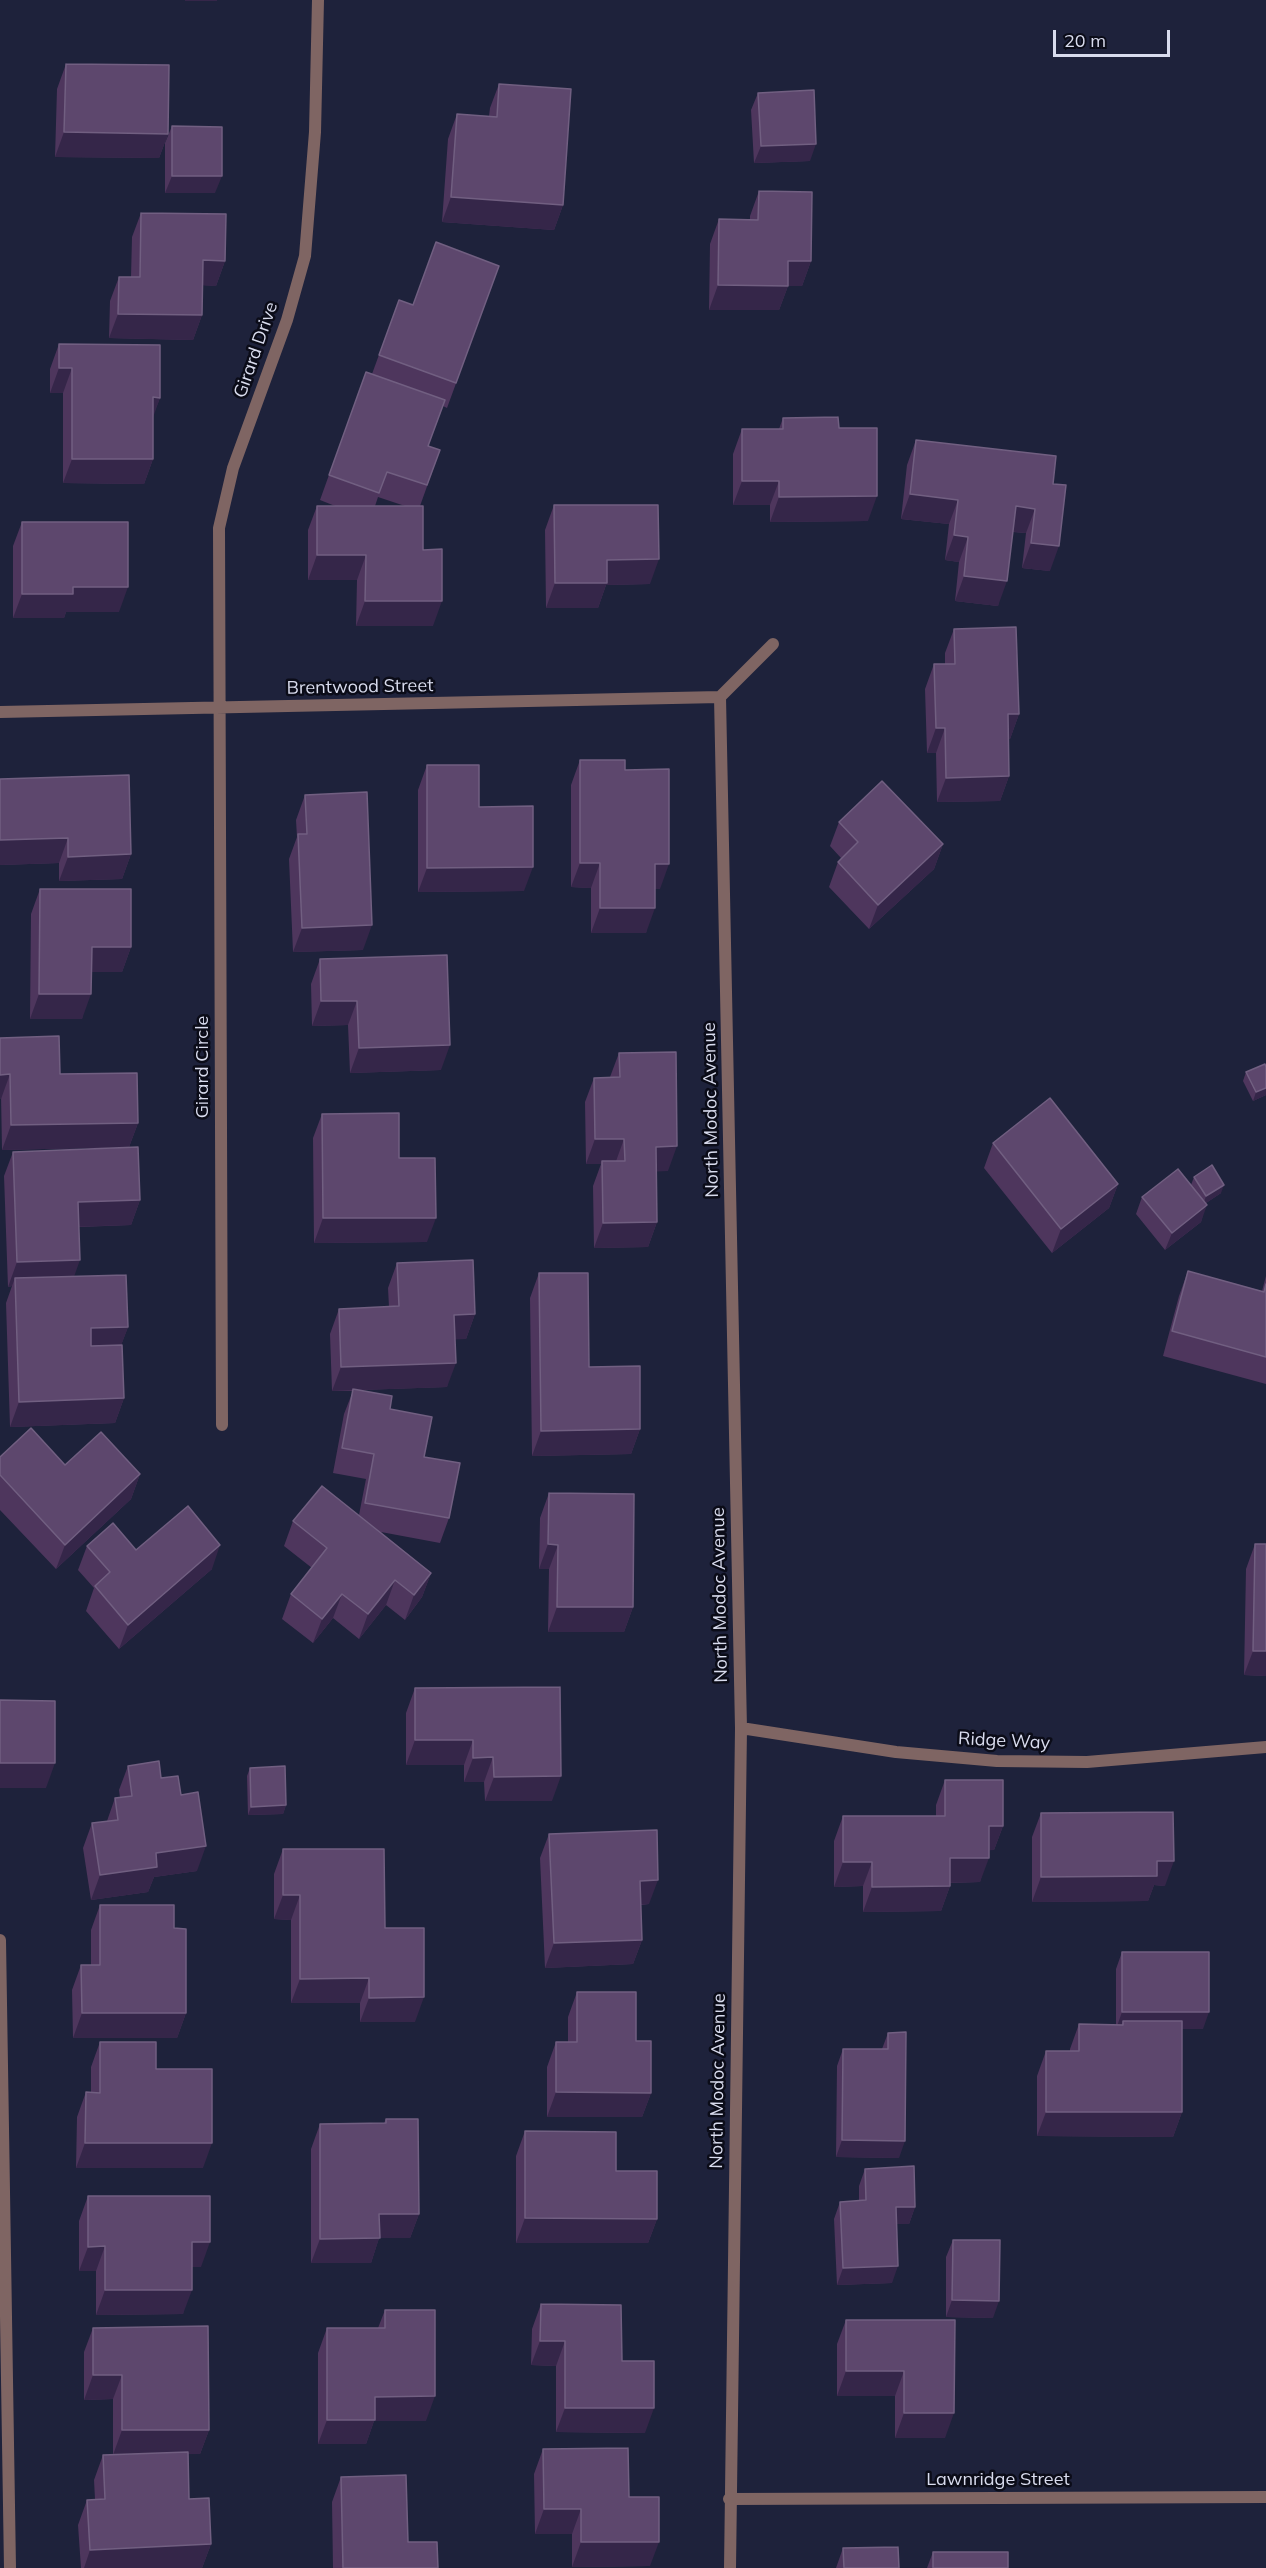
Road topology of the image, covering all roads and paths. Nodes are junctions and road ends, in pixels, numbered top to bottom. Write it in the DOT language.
graph roads {
  1 [pos="318,0"];
  2 [pos="773,644"];
  3 [pos="720,697"];
  4 [pos="220,708"];
  5 [pos="0,712"];
  6 [pos="222,1425"];
  7 [pos="741,1728"];
  8 [pos="1266,1747"];
  9 [pos="0,1940"];
  10 [pos="1266,2497"];
  11 [pos="729,2499"];
  12 [pos="10,2568"];
  13 [pos="730,2568"];
  1 -- 4 [label="street, Girard Drive"];
  2 -- 3 [label="street"];
  3 -- 4 [label="street, Brentwood Street"];
  3 -- 7 [label="street, North Modoc Avenue"];
  4 -- 5 [label="street, Brentwood Street"];
  4 -- 6 [label="street, Girard Circle"];
  7 -- 8 [label="street, Ridge Way"];
  7 -- 11 [label="street, North Modoc Avenue"];
  9 -- 12 [label="street"];
  10 -- 11 [label="street, Lawnridge Street"];
  11 -- 13 [label="street, North Modoc Avenue"];
}
